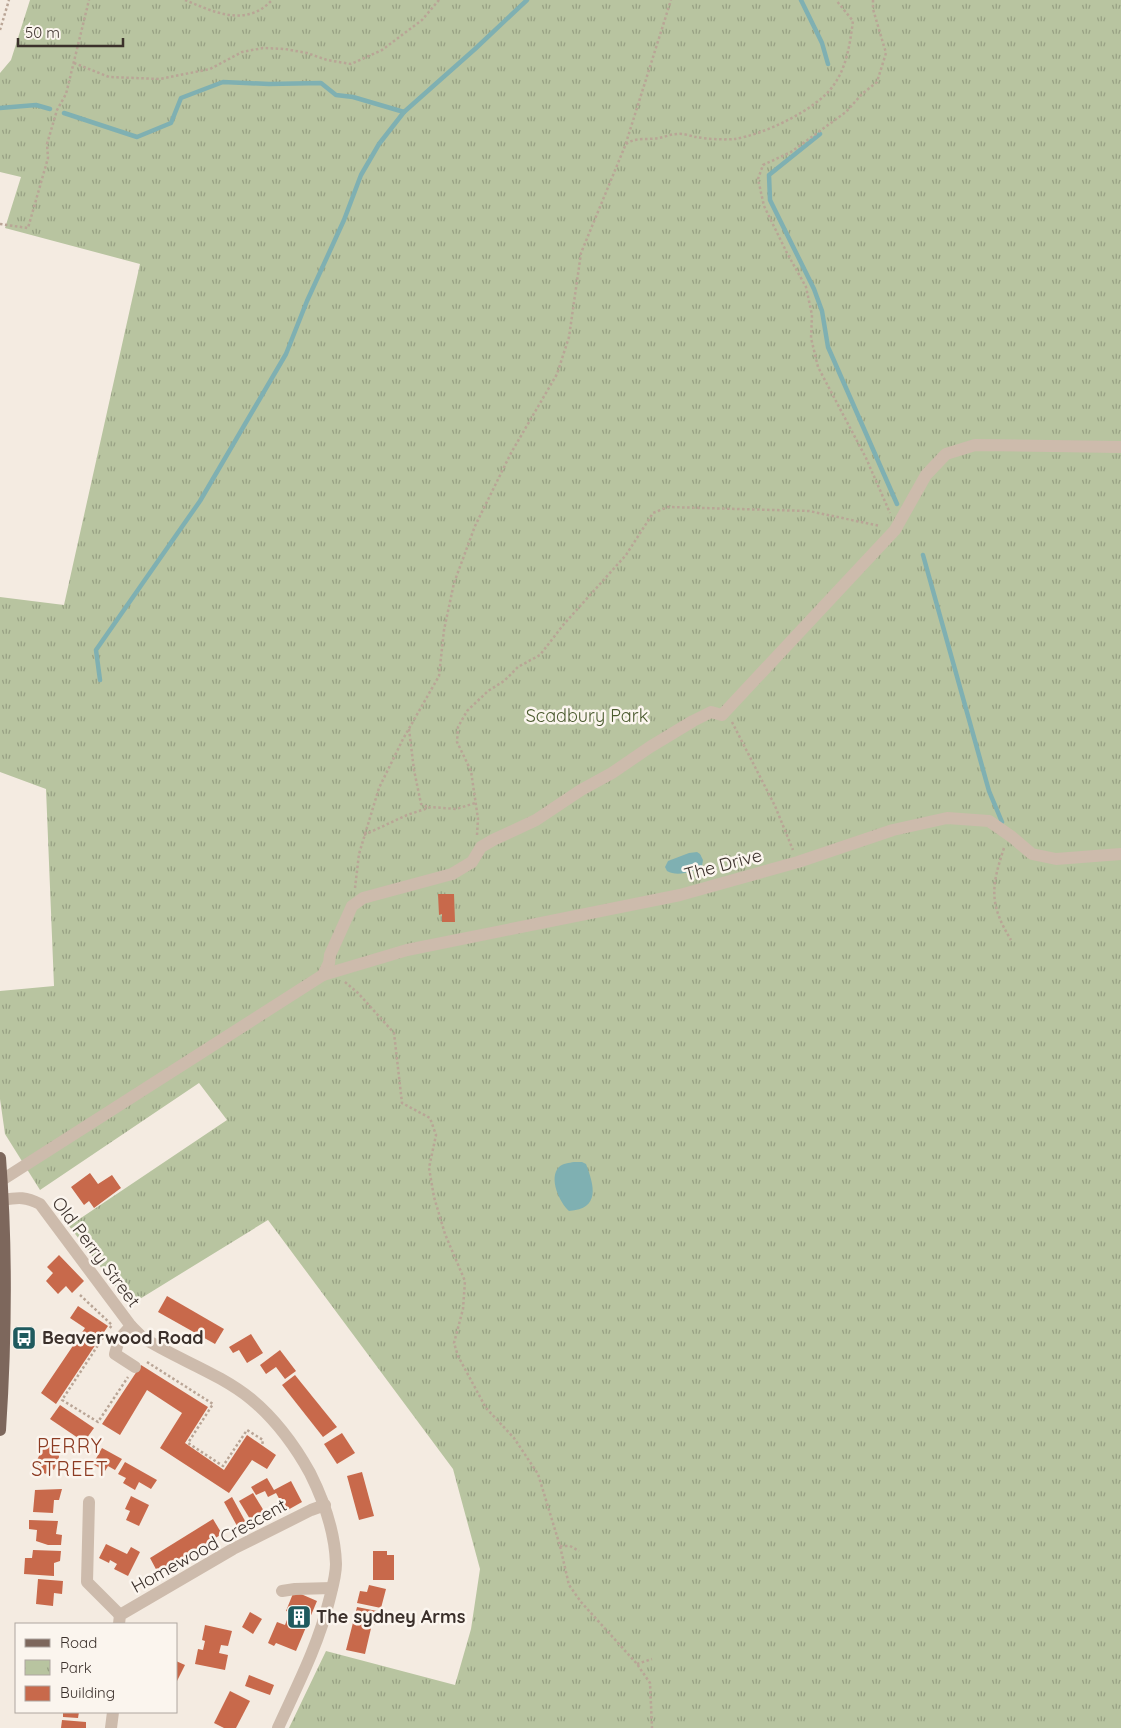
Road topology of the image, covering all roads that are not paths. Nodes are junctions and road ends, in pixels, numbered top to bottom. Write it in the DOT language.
graph roads {
  1 [pos="1121,447"];
  2 [pos="1121,854"];
  3 [pos="326,974"];
  4 [pos="0,1158"];
  5 [pos="2,1180"];
  6 [pos="3,1200"];
  7 [pos="131,1326"];
  8 [pos="135,1366"];
  9 [pos="0,1430"];
  10 [pos="89,1502"];
  11 [pos="325,1506"];
  12 [pos="332,1588"];
  13 [pos="282,1591"];
  14 [pos="120,1620"];
  15 [pos="113,1713"];
  16 [pos="112,1728"];
  17 [pos="278,1728"];
  1 -- 3 [label="street"];
  2 -- 3 [label="street, The Drive"];
  3 -- 5 [label="street, The Drive"];
  4 -- 5 [label="main road"];
  5 -- 6 [label="main road"];
  6 -- 7 [label="street, Old Perry Street"];
  6 -- 9 [label="main road"];
  7 -- 8 [label="street, Old Perry Street"];
  7 -- 11 [label="street, Old Perry Street"];
  10 -- 14 [label="street"];
  11 -- 12 [label="street, Old Perry Street"];
  11 -- 14 [label="street, Homewood Crescent"];
  12 -- 13 [label="street"];
  12 -- 17 [label="street, Old Perry Street"];
  15 -- 16 [label="street"];
}
